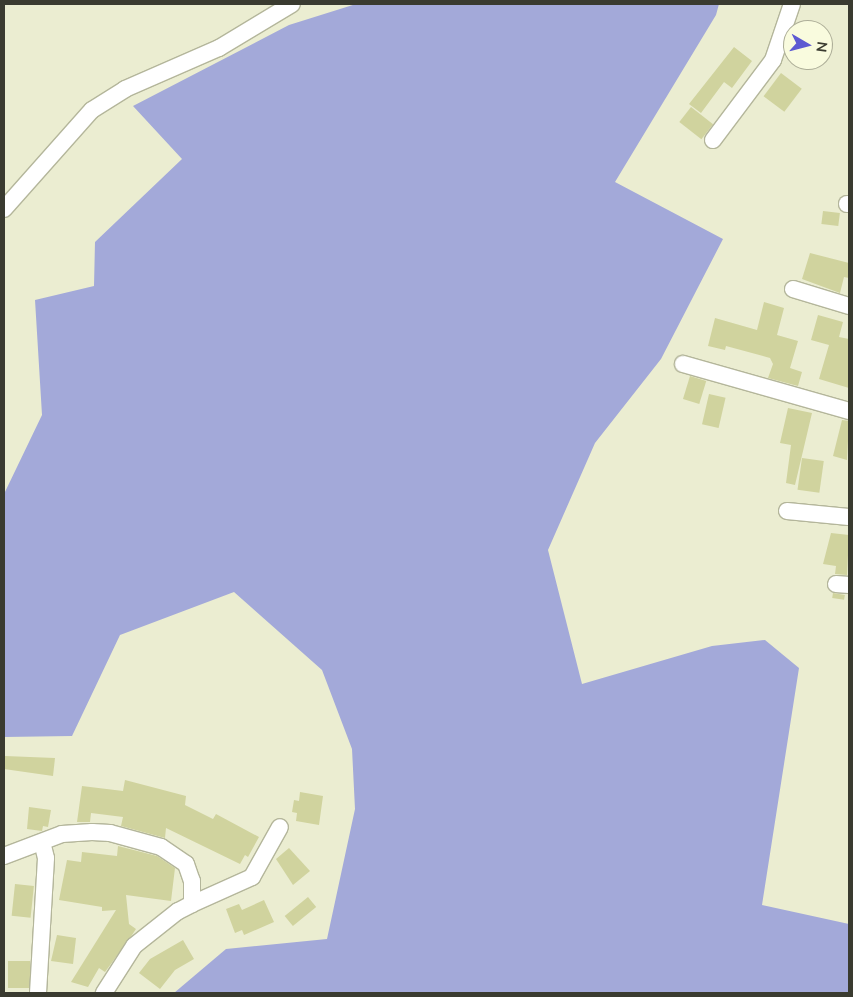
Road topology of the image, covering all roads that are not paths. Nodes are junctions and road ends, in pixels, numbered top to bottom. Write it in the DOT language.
graph roads {
  1 [pos="292,4"];
  2 [pos="792,4"];
  3 [pos="713,140"];
  4 [pos="4,209"];
  5 [pos="793,289"];
  6 [pos="849,306"];
  7 [pos="682,364"];
  8 [pos="849,410"];
  9 [pos="787,511"];
  10 [pos="849,517"];
  11 [pos="280,827"];
  12 [pos="42,842"];
  13 [pos="4,856"];
  14 [pos="192,904"];
  15 [pos="38,993"];
  16 [pos="104,993"];
  1 -- 4 [label="street"];
  2 -- 3 [label="street"];
  5 -- 6 [label="street"];
  7 -- 8 [label="street"];
  9 -- 10 [label="street"];
  11 -- 14 [label="street"];
  12 -- 13 [label="street"];
  12 -- 14 [label="street"];
  12 -- 15 [label="street"];
  14 -- 16 [label="street"];
}
